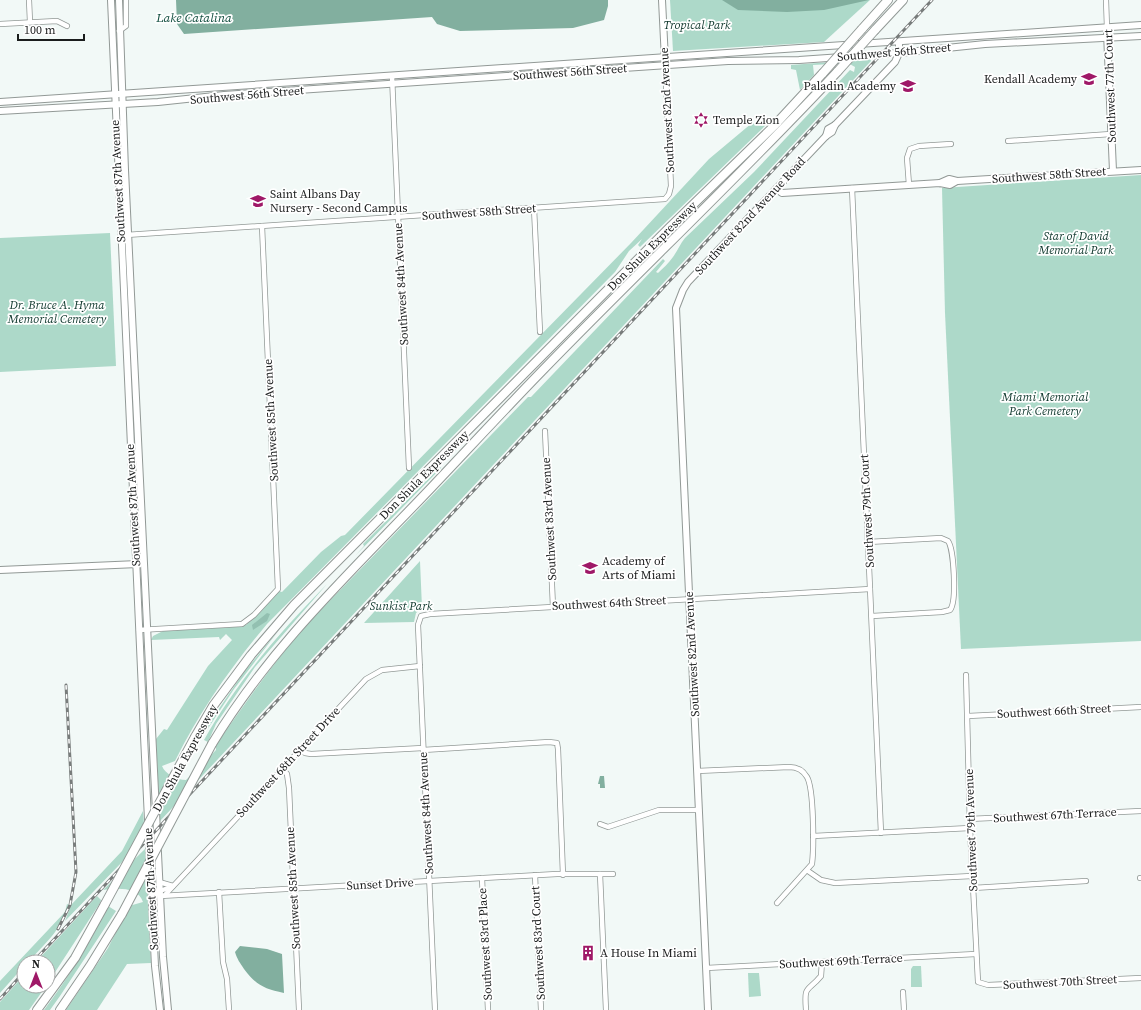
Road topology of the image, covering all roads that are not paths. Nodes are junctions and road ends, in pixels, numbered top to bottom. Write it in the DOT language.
graph roads {
  1 [pos="30,0"];
  2 [pos="110,0"];
  3 [pos="119,0"];
  4 [pos="126,0"];
  5 [pos="662,0"];
  6 [pos="888,0"];
  7 [pos="902,0"];
  8 [pos="1106,0"];
  9 [pos="111,21"];
  10 [pos="30,22"];
  11 [pos="0,24"];
  12 [pos="1141,25"];
  13 [pos="67,26"];
  14 [pos="1107,28"];
  15 [pos="119,30"];
  16 [pos="1141,36"];
  17 [pos="1107,37"];
  18 [pos="899,42"];
  19 [pos="899,53"];
  20 [pos="665,58"];
  21 [pos="665,65"];
  22 [pos="537,66"];
  23 [pos="538,74"];
  24 [pos="392,76"];
  25 [pos="279,84"];
  26 [pos="392,84"];
  27 [pos="280,91"];
  28 [pos="122,95"];
  29 [pos="114,96"];
  30 [pos="0,102"];
  31 [pos="114,105"];
  32 [pos="122,105"];
  33 [pos="0,111"];
  34 [pos="1111,134"];
  35 [pos="1008,141"];
  36 [pos="951,144"];
  37 [pos="1141,170"];
  38 [pos="1113,171"];
  39 [pos="909,185"];
  40 [pos="852,188"];
  41 [pos="776,189"];
  42 [pos="668,196"];
  43 [pos="534,208"];
  44 [pos="398,217"];
  45 [pos="262,226"];
  46 [pos="120,235"];
  47 [pos="128,235"];
  48 [pos="678,299"];
  49 [pos="132,303"];
  50 [pos="123,304"];
  51 [pos="540,332"];
  52 [pos="125,349"];
  53 [pos="134,349"];
  54 [pos="126,370"];
  55 [pos="135,370"];
  56 [pos="128,411"];
  57 [pos="137,411"];
  58 [pos="545,431"];
  59 [pos="409,468"];
  60 [pos="132,485"];
  61 [pos="140,485"];
  62 [pos="868,542"];
  63 [pos="134,545"];
  64 [pos="143,545"];
  65 [pos="135,564"];
  66 [pos="144,564"];
  67 [pos="0,570"];
  68 [pos="870,589"];
  69 [pos="689,599"];
  70 [pos="553,607"];
  71 [pos="421,616"];
  72 [pos="872,616"];
  73 [pos="138,630"];
  74 [pos="147,630"];
  75 [pos="420,666"];
  76 [pos="966,675"];
  77 [pos="1141,707"];
  78 [pos="968,716"];
  79 [pos="423,749"];
  80 [pos="300,750"];
  81 [pos="145,763"];
  82 [pos="153,763"];
  83 [pos="282,768"];
  84 [pos="697,771"];
  85 [pos="699,810"];
  86 [pos="1141,811"];
  87 [pos="969,819"];
  88 [pos="600,824"];
  89 [pos="970,828"];
  90 [pos="881,833"];
  91 [pos="813,836"];
  92 [pos="808,870"];
  93 [pos="600,874"];
  94 [pos="614,874"];
  95 [pos="535,875"];
  96 [pos="564,875"];
  97 [pos="972,876"];
  98 [pos="482,878"];
  99 [pos="1086,880"];
  100 [pos="429,881"];
  101 [pos="159,882"];
  102 [pos="172,886"];
  103 [pos="293,888"];
  104 [pos="973,888"];
  105 [pos="220,892"];
  106 [pos="162,894"];
  107 [pos="180,894"];
  108 [pos="152,896"];
  109 [pos="777,903"];
  110 [pos="976,954"];
  111 [pos="163,957"];
  112 [pos="822,962"];
  113 [pos="155,966"];
  114 [pos="706,968"];
  115 [pos="1141,978"];
  116 [pos="980,984"];
  117 [pos="903,992"];
  118 [pos="38,1010"];
  119 [pos="60,1010"];
  120 [pos="160,1010"];
  121 [pos="168,1010"];
  122 [pos="230,1010"];
  123 [pos="299,1010"];
  124 [pos="435,1010"];
  125 [pos="488,1010"];
  126 [pos="541,1010"];
  127 [pos="606,1010"];
  128 [pos="708,1010"];
  129 [pos="806,1010"];
  130 [pos="904,1010"];
  1 -- 10 [label="street"];
  2 -- 9 [label="main road, Southwest 87th Avenue"];
  3 -- 15 [label="main road, Southwest 87th Avenue"];
  4 -- 15 [label="street, Southwest 87th Avenue"];
  5 -- 20 [label="main road, Southwest 82nd Avenue"];
  6 -- 118 [label="highway, Don Shula Expressway, bridge"];
  7 -- 119 [label="highway, Don Shula Expressway, bridge"];
  8 -- 14 [label="street, Southwest 77th Court"];
  9 -- 15 [label="main road"];
  9 -- 29 [label="main road, Southwest 87th Avenue"];
  10 -- 11 [label="street"];
  10 -- 13 [label="street"];
  12 -- 14 [label="main road, Southwest 56th Street"];
  14 -- 17 [label="main road, Southwest 77th Court"];
  14 -- 18 [label="main road, Southwest 56th Street"];
  15 -- 28 [label="main road, Southwest 87th Avenue"];
  16 -- 17 [label="main road, Southwest 56th Street"];
  17 -- 19 [label="main road, Southwest 56th Street"];
  17 -- 34 [label="main road, Southwest 77th Court"];
  18 -- 19 [label="main road"];
  18 -- 20 [label="main road, Southwest 56th Street"];
  19 -- 21 [label="main road, Southwest 56th Street"];
  19 -- 41 [label="main road, Southwest 82nd Avenue Road"];
  20 -- 21 [label="main road, Southwest 82nd Avenue"];
  20 -- 22 [label="main road, Southwest 56th Street"];
  21 -- 23 [label="main road, Southwest 56th Street"];
  21 -- 42 [label="street, Southwest 82nd Avenue"];
  22 -- 23 [label="main road"];
  22 -- 24 [label="main road, Southwest 56th Street"];
  23 -- 26 [label="main road, Southwest 56th Street"];
  24 -- 25 [label="main road, Southwest 56th Street"];
  24 -- 26 [label="street, Southwest 84th Avenue"];
  25 -- 27 [label="main road"];
  25 -- 28 [label="main road, Southwest 56th Street"];
  26 -- 27 [label="main road, Southwest 56th Street"];
  26 -- 44 [label="street, Southwest 84th Avenue"];
  27 -- 32 [label="main road, Southwest 56th Street"];
  28 -- 29 [label="main road, Southwest 56th Street"];
  28 -- 32 [label="main road, Southwest 87th Avenue"];
  29 -- 30 [label="main road, Southwest 56th Street"];
  29 -- 31 [label="main road, Southwest 87th Avenue"];
  31 -- 32 [label="main road, Southwest 56th Street"];
  31 -- 33 [label="main road, Southwest 56th Street"];
  31 -- 46 [label="main road, Southwest 87th Avenue"];
  32 -- 47 [label="main road, Southwest 87th Avenue"];
  34 -- 35 [label="street"];
  34 -- 38 [label="main road, Southwest 77th Court"];
  36 -- 39 [label="street"];
  37 -- 38 [label="main road, Southwest 58th Street"];
  38 -- 39 [label="main road, Southwest 58th Street"];
  39 -- 40 [label="main road, Southwest 58th Street"];
  40 -- 41 [label="main road, Southwest 58th Street"];
  40 -- 62 [label="street, Southwest 79th Court"];
  41 -- 48 [label="main road, Southwest 82nd Avenue Road"];
  42 -- 43 [label="street, Southwest 58th Street"];
  43 -- 44 [label="street, Southwest 58th Street"];
  43 -- 51 [label="street"];
  44 -- 45 [label="street, Southwest 58th Street"];
  44 -- 59 [label="street, Southwest 84th Avenue"];
  45 -- 47 [label="street, Southwest 58th Street"];
  45 -- 74 [label="street, Southwest 85th Avenue"];
  46 -- 47 [label="street, Southwest 58th Street"];
  46 -- 50 [label="main road, Southwest 87th Avenue"];
  47 -- 49 [label="main road, Southwest 87th Avenue"];
  48 -- 69 [label="main road, Southwest 82nd Avenue"];
  49 -- 50 [label="main road"];
  49 -- 53 [label="main road, Southwest 87th Avenue"];
  50 -- 52 [label="main road, Southwest 87th Avenue"];
  52 -- 53 [label="main road"];
  52 -- 54 [label="main road, Southwest 87th Avenue"];
  53 -- 55 [label="main road, Southwest 87th Avenue"];
  54 -- 55 [label="main road"];
  54 -- 56 [label="main road, Southwest 87th Avenue"];
  55 -- 57 [label="main road, Southwest 87th Avenue"];
  56 -- 57 [label="main road"];
  56 -- 60 [label="main road, Southwest 87th Avenue"];
  57 -- 61 [label="main road, Southwest 87th Avenue"];
  58 -- 70 [label="street, Southwest 83rd Avenue"];
  60 -- 61 [label="main road"];
  60 -- 63 [label="main road, Southwest 87th Avenue"];
  61 -- 64 [label="main road, Southwest 87th Avenue"];
  62 -- 68 [label="street, Southwest 79th Court"];
  62 -- 72 [label="street"];
  63 -- 64 [label="main road"];
  63 -- 65 [label="main road, Southwest 87th Avenue"];
  64 -- 66 [label="main road, Southwest 87th Avenue"];
  65 -- 66 [label="main road"];
  65 -- 67 [label="main road"];
  65 -- 73 [label="main road, Southwest 87th Avenue"];
  66 -- 74 [label="main road, Southwest 87th Avenue"];
  68 -- 69 [label="street, Southwest 64th Street"];
  68 -- 72 [label="street, Southwest 79th Court"];
  69 -- 70 [label="street, Southwest 64th Street"];
  69 -- 84 [label="main road, Southwest 82nd Avenue"];
  70 -- 71 [label="street, Southwest 64th Street"];
  71 -- 75 [label="street, Southwest 84th Avenue"];
  72 -- 90 [label="street, Southwest 79th Court"];
  73 -- 74 [label="street"];
  73 -- 81 [label="main road, Southwest 87th Avenue"];
  74 -- 82 [label="main road, Southwest 87th Avenue"];
  75 -- 79 [label="street, Southwest 84th Avenue"];
  75 -- 80 [label="street, Southwest 68th Street Drive"];
  76 -- 78 [label="street, Southwest 79th Avenue"];
  77 -- 78 [label="street, Southwest 66th Street"];
  78 -- 87 [label="street, Southwest 79th Avenue"];
  79 -- 80 [label="street"];
  79 -- 96 [label="street"];
  79 -- 100 [label="street, Southwest 84th Avenue"];
  80 -- 83 [label="street, Southwest 68th Street Drive"];
  81 -- 82 [label="main road"];
  81 -- 108 [label="main road, Southwest 87th Avenue"];
  82 -- 101 [label="main road, Southwest 87th Avenue"];
  83 -- 102 [label="street, Southwest 68th Street Drive"];
  83 -- 103 [label="street, Southwest 85th Avenue"];
  84 -- 85 [label="main road, Southwest 82nd Avenue"];
  84 -- 91 [label="street"];
  85 -- 88 [label="street"];
  85 -- 114 [label="main road, Southwest 82nd Avenue"];
  86 -- 87 [label="street, Southwest 67th Terrace"];
  87 -- 89 [label="street, Southwest 79th Avenue"];
  89 -- 90 [label="street"];
  89 -- 97 [label="street, Southwest 79th Avenue"];
  90 -- 91 [label="street"];
  91 -- 92 [label="street"];
  92 -- 97 [label="street"];
  92 -- 109 [label="street"];
  93 -- 94 [label="street"];
  93 -- 96 [label="street, Sunset Drive"];
  93 -- 127 [label="street"];
  95 -- 96 [label="street, Sunset Drive"];
  95 -- 98 [label="street, Sunset Drive"];
  95 -- 126 [label="street, Southwest 83rd Court"];
  97 -- 104 [label="street, Southwest 79th Avenue"];
  98 -- 100 [label="street, Sunset Drive"];
  98 -- 125 [label="street, Southwest 83rd Place"];
  99 -- 104 [label="street"];
  100 -- 103 [label="street, Sunset Drive"];
  100 -- 124 [label="street, Southwest 84th Avenue"];
  101 -- 102 [label="street"];
  101 -- 106 [label="main road, Southwest 87th Avenue"];
  102 -- 106 [label="street, Southwest 68th Street Drive"];
  102 -- 107 [label="street"];
  103 -- 105 [label="street, Sunset Drive"];
  103 -- 123 [label="street, Southwest 85th Avenue"];
  104 -- 110 [label="street, Southwest 79th Avenue"];
  105 -- 107 [label="street, Sunset Drive"];
  105 -- 122 [label="street"];
  106 -- 107 [label="street, Sunset Drive"];
  106 -- 108 [label="main road"];
  106 -- 111 [label="main road, Southwest 87th Avenue"];
  108 -- 113 [label="main road, Southwest 87th Avenue"];
  110 -- 112 [label="street, Southwest 69th Terrace"];
  110 -- 116 [label="street, Southwest 79th Avenue"];
  111 -- 113 [label="main road"];
  111 -- 121 [label="main road, Southwest 87th Avenue"];
  112 -- 114 [label="street, Southwest 69th Terrace"];
  112 -- 129 [label="street"];
  113 -- 120 [label="main road, Southwest 87th Avenue"];
  114 -- 128 [label="main road, Southwest 82nd Avenue"];
  115 -- 116 [label="street, Southwest 70th Street"];
  117 -- 130 [label="street"];
}
